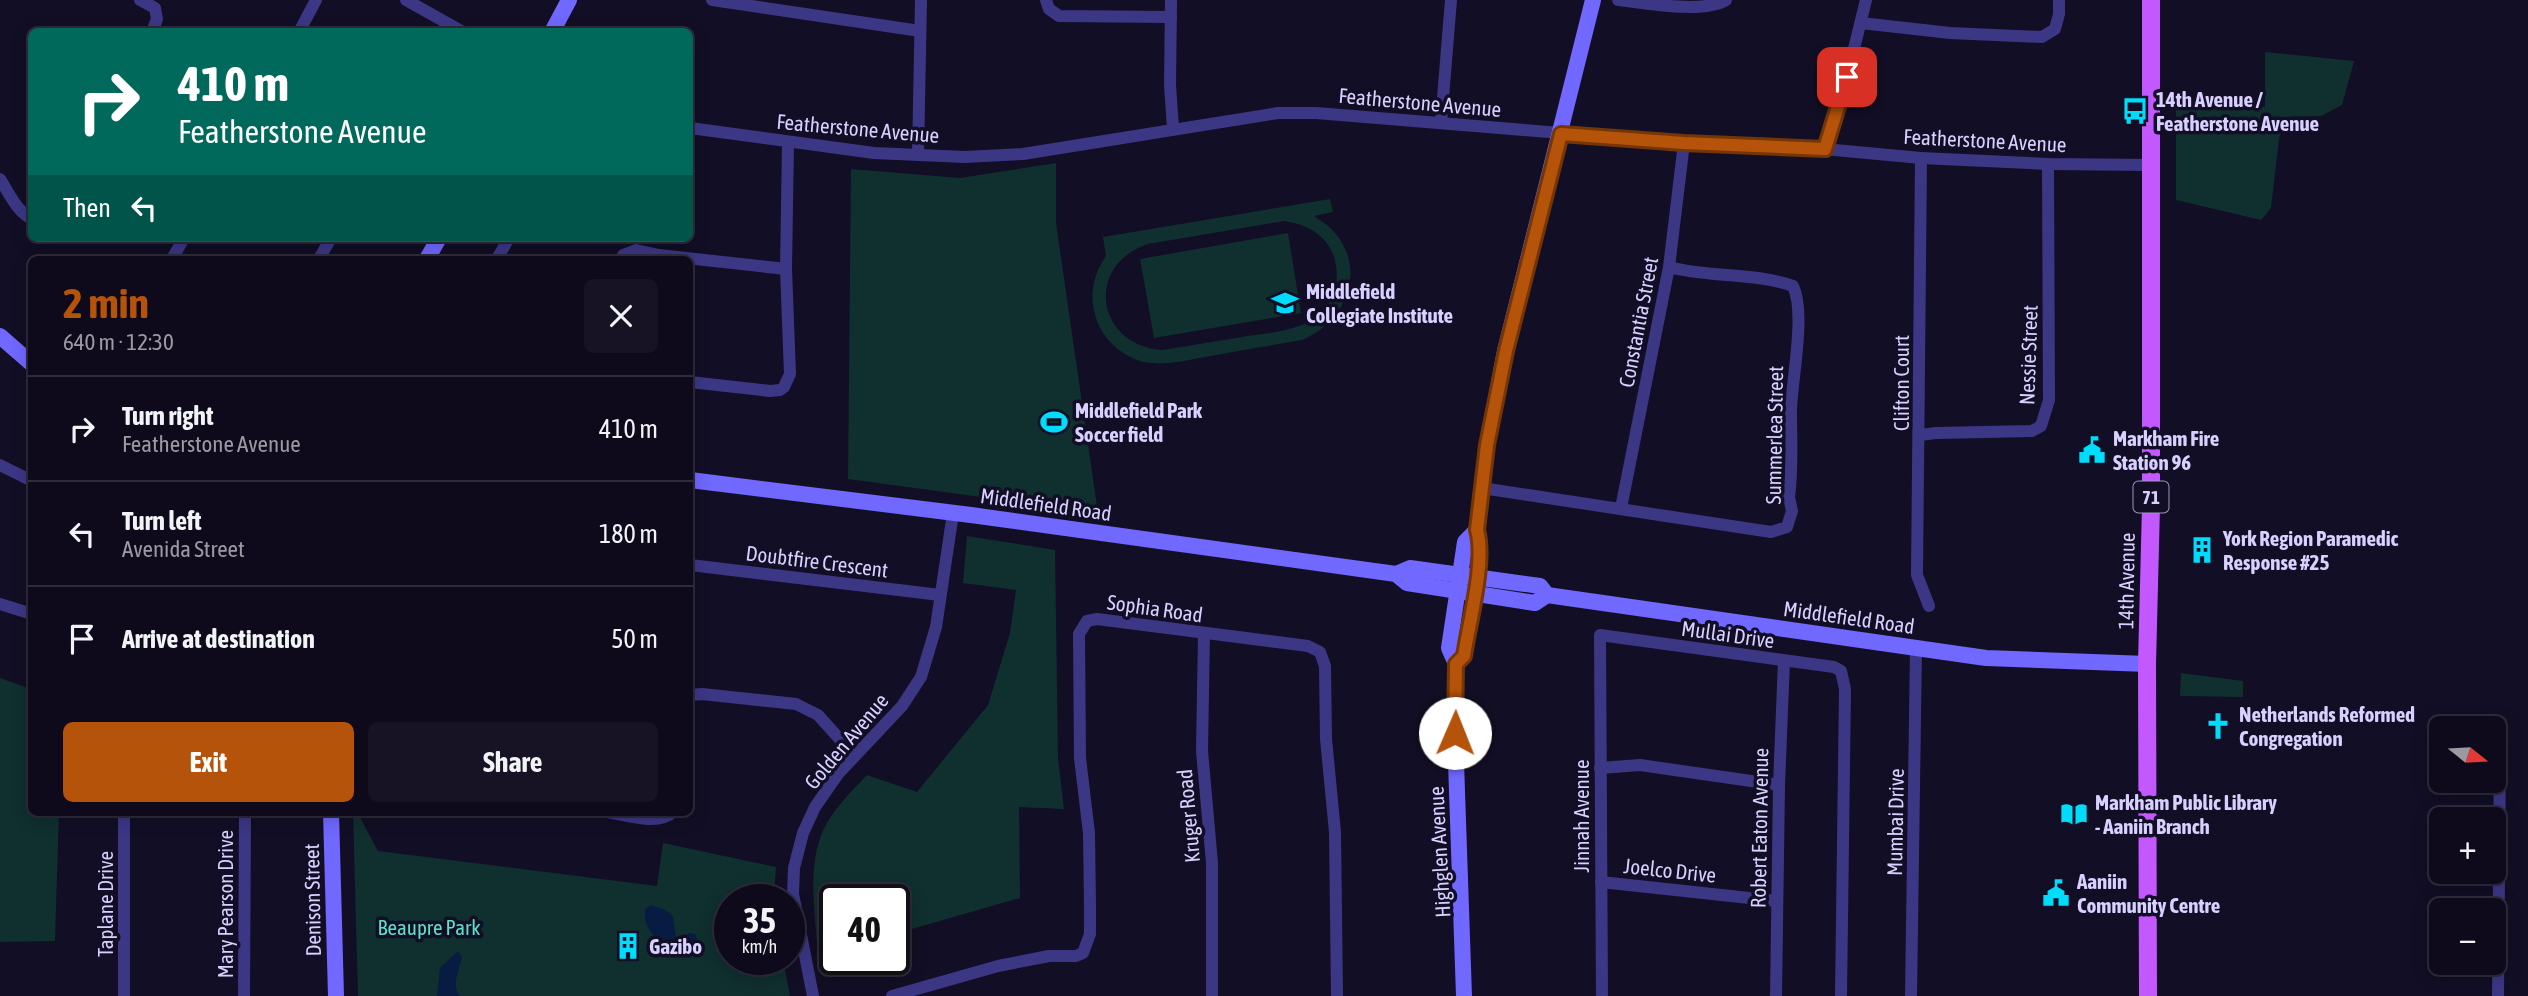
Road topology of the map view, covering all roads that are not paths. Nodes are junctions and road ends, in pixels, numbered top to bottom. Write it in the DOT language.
graph roads {
  1 [pos="140,0"];
  2 [pos="316,0"];
  3 [pos="407,0"];
  4 [pos="569,0"];
  5 [pos="712,0"];
  6 [pos="921,0"];
  7 [pos="1046,0"];
  8 [pos="1171,0"];
  9 [pos="1451,0"];
  10 [pos="1593,0"];
  11 [pos="1618,0"];
  12 [pos="1726,0"];
  13 [pos="1866,0"];
  14 [pos="2059,0"];
  15 [pos="2151,0"];
  16 [pos="1171,17"];
  17 [pos="1861,23"];
  18 [pos="154,28"];
  19 [pos="301,28"];
  20 [pos="452,28"];
  21 [pos="554,28"];
  22 [pos="920,31"];
  23 [pos="1441,122"];
  24 [pos="693,128"];
  25 [pos="1172,128"];
  26 [pos="1561,134"];
  27 [pos="788,142"];
  28 [pos="1684,143"];
  29 [pos="1825,149"];
  30 [pos="918,155"];
  31 [pos="1922,158"];
  32 [pos="2048,164"];
  33 [pos="2152,165"];
  34 [pos="0,179"];
  35 [pos="28,217"];
  36 [pos="622,256"];
  37 [pos="668,256"];
  38 [pos="693,259"];
  39 [pos="1669,267"];
  40 [pos="786,269"];
  41 [pos="0,336"];
  42 [pos="28,360"];
  43 [pos="693,382"];
  44 [pos="1920,435"];
  45 [pos="0,465"];
  46 [pos="28,479"];
  47 [pos="693,480"];
  48 [pos="1482,488"];
  49 [pos="1622,508"];
  50 [pos="953,513"];
  51 [pos="1477,530"];
  52 [pos="693,565"];
  53 [pos="1458,582"];
  54 [pos="1476,585"];
  55 [pos="940,594"];
  56 [pos="0,604"];
  57 [pos="1929,606"];
  58 [pos="28,613"];
  59 [pos="1204,634"];
  60 [pos="1600,635"];
  61 [pos="1916,648"];
  62 [pos="1784,661"];
  63 [pos="1456,664"];
  64 [pos="2147,664"];
  65 [pos="693,695"];
  66 [pos="854,755"];
  67 [pos="1600,768"];
  68 [pos="1779,785"];
  69 [pos="2500,793"];
  70 [pos="124,816"];
  71 [pos="245,816"];
  72 [pos="331,816"];
  73 [pos="634,816"];
  74 [pos="667,816"];
  75 [pos="1601,882"];
  76 [pos="1777,901"];
  77 [pos="334,993"];
  78 [pos="124,996"];
  79 [pos="244,996"];
  80 [pos="813,996"];
  81 [pos="892,996"];
  82 [pos="1212,996"];
  83 [pos="1337,996"];
  84 [pos="1464,996"];
  85 [pos="1602,996"];
  86 [pos="1776,996"];
  87 [pos="1841,996"];
  88 [pos="1911,996"];
  89 [pos="2148,996"];
  90 [pos="2498,996"];
  1 -- 18 [label="street"];
  2 -- 19 [label="street"];
  3 -- 20 [label="street"];
  4 -- 21 [label="main road"];
  5 -- 22 [label="street"];
  6 -- 22 [label="street"];
  7 -- 16 [label="street"];
  8 -- 16 [label="street"];
  9 -- 23 [label="street"];
  10 -- 26 [label="main road, Highglen Avenue"];
  11 -- 12 [label="street"];
  13 -- 17 [label="street"];
  14 -- 17 [label="street"];
  15 -- 33 [label="main road, 14th Avenue / 71"];
  16 -- 25 [label="street"];
  17 -- 29 [label="street"];
  22 -- 30 [label="street"];
  23 -- 25 [label="street, Featherstone Avenue"];
  23 -- 26 [label="street, Featherstone Avenue"];
  24 -- 27 [label="street, Featherstone Avenue"];
  25 -- 30 [label="street, Featherstone Avenue"];
  26 -- 28 [label="street, Featherstone Avenue"];
  26 -- 48 [label="main road, Highglen Avenue"];
  27 -- 30 [label="street, Featherstone Avenue"];
  27 -- 40 [label="street"];
  28 -- 29 [label="street, Featherstone Avenue"];
  28 -- 39 [label="street, Constantia Street"];
  29 -- 31 [label="street, Featherstone Avenue"];
  31 -- 32 [label="street, Featherstone Avenue"];
  31 -- 44 [label="street, Clifton Court"];
  32 -- 33 [label="street, Featherstone Avenue"];
  32 -- 44 [label="street, Nessie Street"];
  33 -- 64 [label="main road, 14th Avenue / 71"];
  34 -- 35 [label="street"];
  36 -- 37 [label="street"];
  38 -- 40 [label="street"];
  39 -- 49 [label="street, Constantia Street"];
  39 -- 49 [label="street, Summerlea Street"];
  40 -- 43 [label="street"];
  41 -- 42 [label="main road"];
  44 -- 57 [label="street, Clifton Court"];
  45 -- 46 [label="street"];
  47 -- 50 [label="main road, Middlefield Road"];
  48 -- 49 [label="street, Summerlea Street"];
  48 -- 51 [label="main road, Highglen Avenue"];
  50 -- 53 [label="main road, Middlefield Road"];
  50 -- 55 [label="street, Golden Avenue"];
  51 -- 53 [label="main road, Highglen Avenue"];
  51 -- 54 [label="main road, Highglen Avenue"];
  52 -- 55 [label="street, Doubtfire Crescent"];
  53 -- 54 [label="main road, Middlefield Road"];
  53 -- 63 [label="main road, Highglen Avenue"];
  54 -- 61 [label="main road, Middlefield Road"];
  54 -- 63 [label="main road, Highglen Avenue"];
  55 -- 66 [label="street, Golden Avenue"];
  56 -- 58 [label="street"];
  59 -- 81 [label="street, Sophia Road"];
  59 -- 82 [label="street, Kruger Road"];
  59 -- 83 [label="street, Sophia Road"];
  60 -- 62 [label="street, Mullai Drive"];
  60 -- 67 [label="street, Jinnah Avenue"];
  61 -- 64 [label="main road, Middlefield Road"];
  61 -- 88 [label="street, Mumbai Drive"];
  62 -- 68 [label="street, Robert Eaton Avenue"];
  62 -- 87 [label="street, Mullai Drive"];
  63 -- 84 [label="main road, Highglen Avenue"];
  64 -- 89 [label="main road, 14th Avenue / 71"];
  65 -- 66 [label="street"];
  66 -- 80 [label="street, Golden Avenue"];
  67 -- 68 [label="street"];
  67 -- 75 [label="street, Jinnah Avenue"];
  68 -- 76 [label="street, Robert Eaton Avenue"];
  69 -- 90 [label="street"];
  70 -- 78 [label="street, Taplane Drive"];
  71 -- 79 [label="street, Mary Pearson Drive"];
  72 -- 77 [label="main road, Denison Street"];
  73 -- 74 [label="street"];
  75 -- 76 [label="street, Joelco Drive"];
  75 -- 85 [label="street, Jinnah Avenue"];
  76 -- 86 [label="street, Robert Eaton Avenue"];
}
